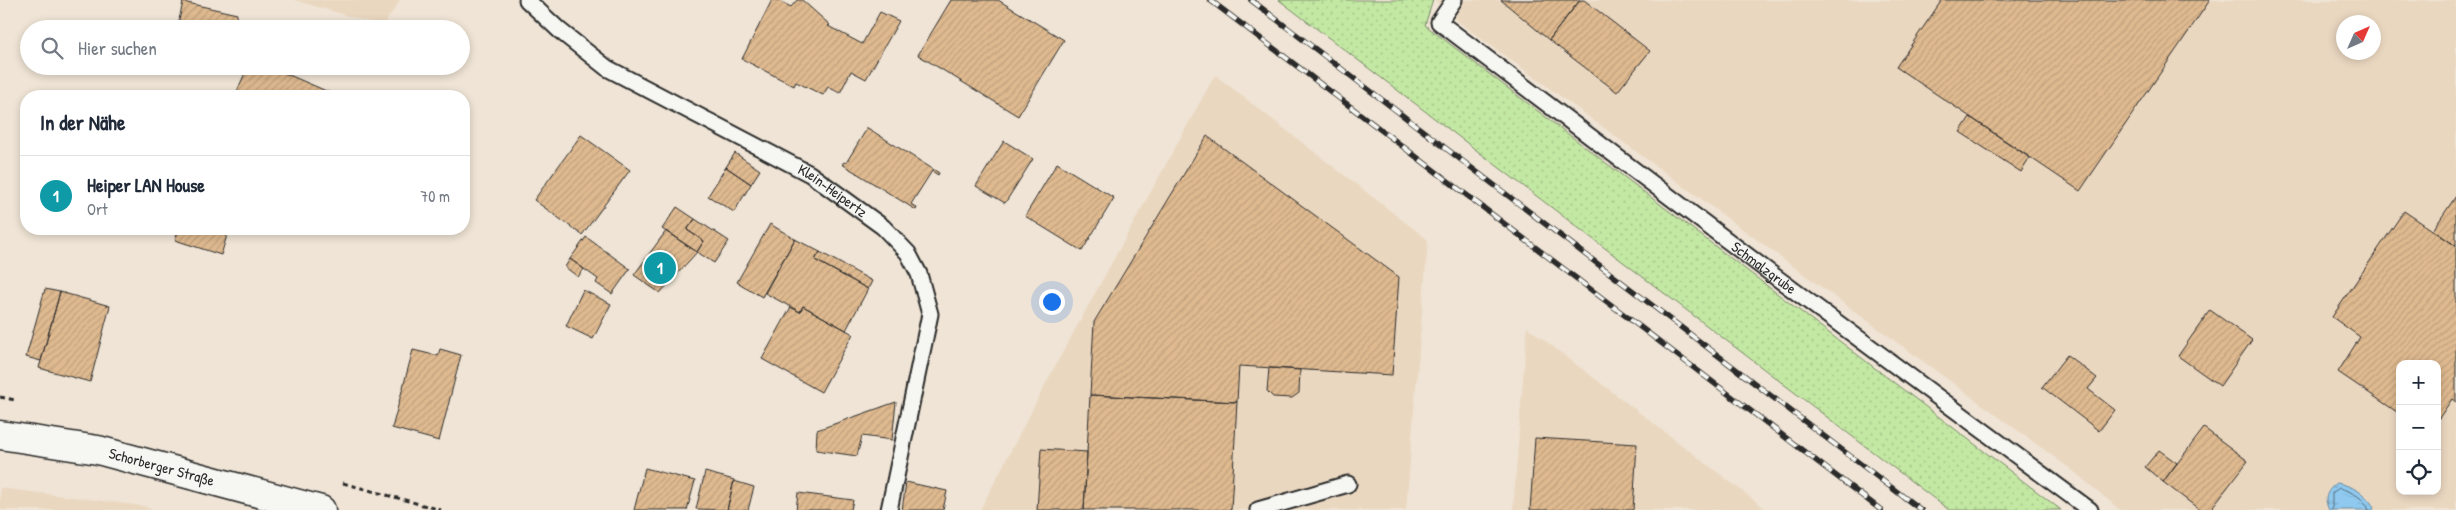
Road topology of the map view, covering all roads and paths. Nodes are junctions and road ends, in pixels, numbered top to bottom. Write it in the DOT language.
graph roads {
  1 [pos="526,0"];
  2 [pos="1454,0"];
  3 [pos="0,435"];
  4 [pos="1348,484"];
  5 [pos="321,510"];
  6 [pos="889,510"];
  7 [pos="1258,510"];
  8 [pos="2090,510"];
  1 -- 6 [label="lane, Klein-Heipertz"];
  2 -- 8 [label="lane, Schmalzgrube"];
  3 -- 5 [label="street, Schorberger Straße"];
  4 -- 7 [label="lane"];
}
